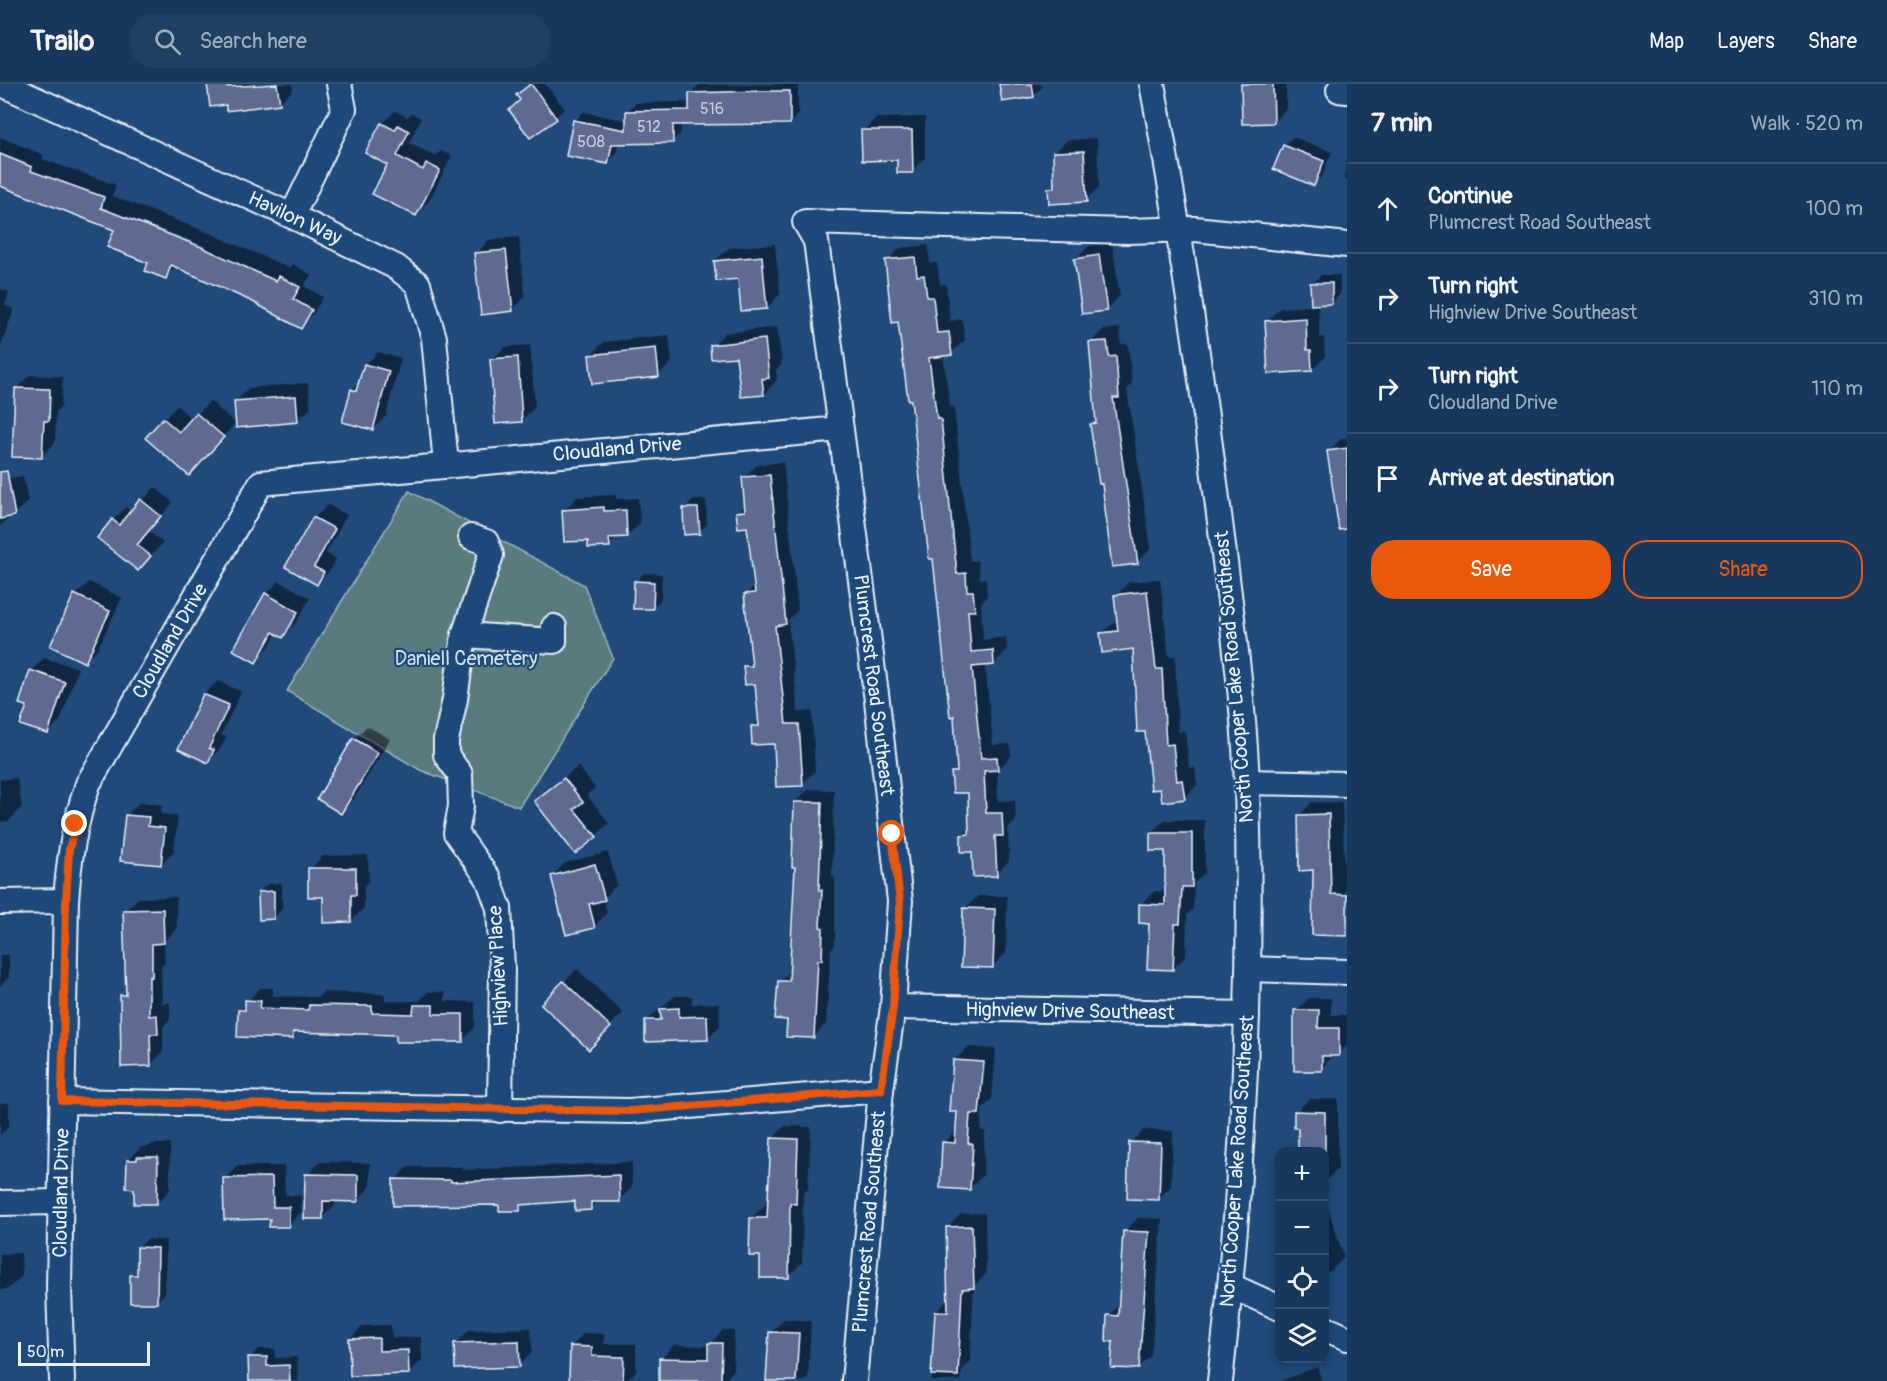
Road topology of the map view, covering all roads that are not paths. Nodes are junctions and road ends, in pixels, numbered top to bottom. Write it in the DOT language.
graph roads {
  1 [pos="2,84"];
  2 [pos="339,84"];
  3 [pos="1152,84"];
  4 [pos="292,216"];
  5 [pos="1178,230"];
  6 [pos="1347,245"];
  7 [pos="840,429"];
  8 [pos="446,464"];
  9 [pos="471,537"];
  10 [pos="554,627"];
  11 [pos="464,635"];
  12 [pos="1247,782"];
  13 [pos="1347,784"];
  14 [pos="0,902"];
  15 [pos="66,902"];
  16 [pos="1250,969"];
  17 [pos="1347,972"];
  18 [pos="893,1007"];
  19 [pos="1247,1014"];
  20 [pos="881,1090"];
  21 [pos="62,1101"];
  22 [pos="500,1110"];
  23 [pos="61,1202"];
  24 [pos="0,1203"];
  25 [pos="1231,1286"];
  26 [pos="1275,1306"];
  27 [pos="1329,1330"];
  28 [pos="1347,1338"];
  29 [pos="62,1381"];
  30 [pos="854,1381"];
  31 [pos="1220,1381"];
  1 -- 4 [label="street, Havilon Way"];
  2 -- 4 [label="street"];
  3 -- 5 [label="street, North Cooper Lake Road Southeast"];
  4 -- 8 [label="street, Havilon Way"];
  5 -- 6 [label="street"];
  5 -- 7 [label="street, Plumcrest Road Southeast"];
  5 -- 12 [label="street, North Cooper Lake Road Southeast"];
  7 -- 8 [label="street, Cloudland Drive"];
  7 -- 18 [label="street, Plumcrest Road Southeast"];
  8 -- 15 [label="street, Cloudland Drive"];
  9 -- 11 [label="street"];
  10 -- 11 [label="street"];
  11 -- 22 [label="street, Highview Place"];
  12 -- 13 [label="street"];
  12 -- 16 [label="street, North Cooper Lake Road Southeast"];
  14 -- 15 [label="street"];
  15 -- 21 [label="street, Cloudland Drive"];
  16 -- 17 [label="street"];
  16 -- 19 [label="street, North Cooper Lake Road Southeast"];
  18 -- 19 [label="street, Highview Drive Southeast"];
  18 -- 20 [label="street, Plumcrest Road Southeast"];
  19 -- 25 [label="street, North Cooper Lake Road Southeast"];
  20 -- 22 [label="street"];
  20 -- 30 [label="street, Plumcrest Road Southeast"];
  21 -- 22 [label="street"];
  21 -- 23 [label="street, Cloudland Drive"];
  23 -- 24 [label="street"];
  23 -- 29 [label="street, Cloudland Drive"];
  25 -- 26 [label="street"];
  25 -- 31 [label="street, North Cooper Lake Road Southeast"];
  27 -- 28 [label="street"];
}
